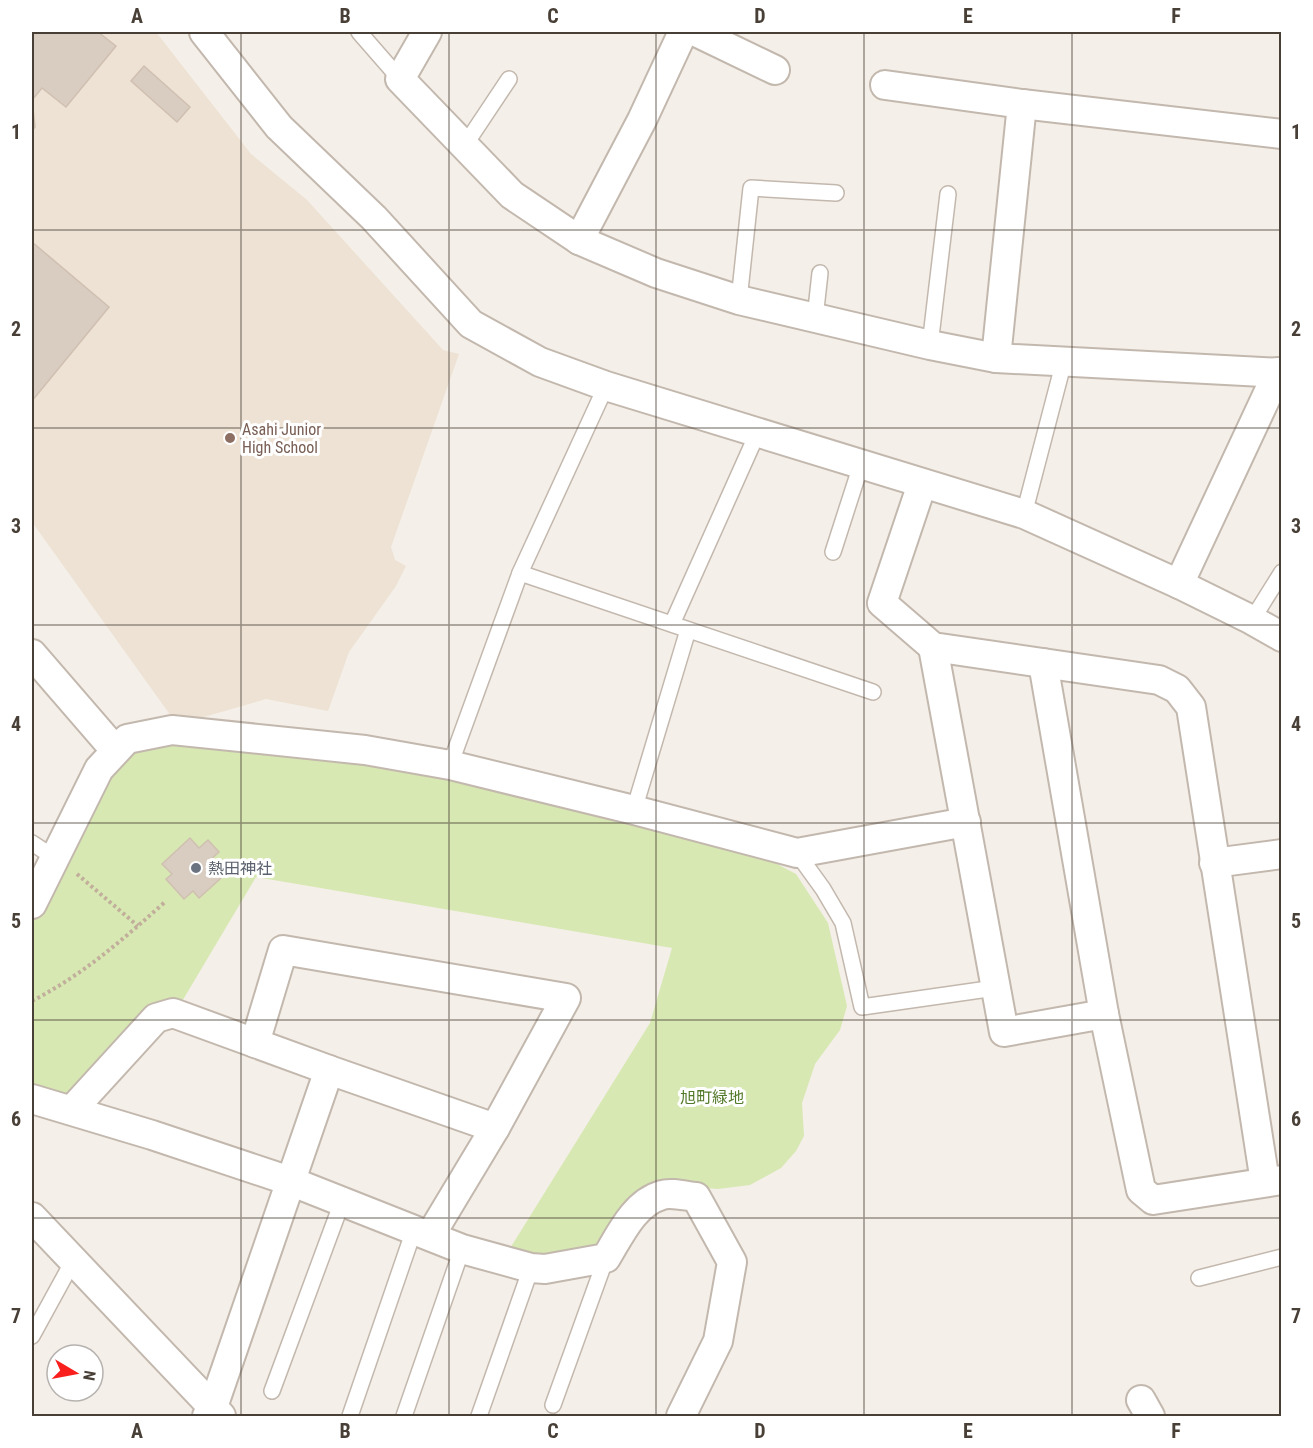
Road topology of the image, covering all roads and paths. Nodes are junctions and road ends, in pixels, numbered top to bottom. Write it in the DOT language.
graph roads {
  1 [pos="204,32"];
  2 [pos="359,32"];
  3 [pos="427,32"];
  4 [pos="684,32"];
  5 [pos="696,32"];
  6 [pos="775,70"];
  7 [pos="400,79"];
  8 [pos="508,79"];
  9 [pos="885,85"];
  10 [pos="1022,104"];
  11 [pos="1281,134"];
  12 [pos="465,145"];
  13 [pos="836,193"];
  14 [pos="948,194"];
  15 [pos="579,240"];
  16 [pos="820,273"];
  17 [pos="739,300"];
  18 [pos="815,318"];
  19 [pos="930,345"];
  20 [pos="996,358"];
  21 [pos="1064,362"];
  22 [pos="1280,372"];
  23 [pos="606,386"];
  24 [pos="757,434"];
  25 [pos="861,465"];
  26 [pos="922,484"];
  27 [pos="1024,514"];
  28 [pos="833,552"];
  29 [pos="1281,572"];
  30 [pos="520,573"];
  31 [pos="1179,584"];
  32 [pos="1252,620"];
  33 [pos="672,624"];
  34 [pos="688,630"];
  35 [pos="1281,637"];
  36 [pos="933,647"];
  37 [pos="32,654"];
  38 [pos="1043,663"];
  39 [pos="873,692"];
  40 [pos="115,750"];
  41 [pos="450,765"];
  42 [pos="634,810"];
  43 [pos="966,822"];
  44 [pos="43,850"];
  45 [pos="797,853"];
  46 [pos="1281,854"];
  47 [pos="1214,863"];
  48 [pos="165,902"];
  49 [pos="32,904"];
  50 [pos="138,926"];
  51 [pos="995,988"];
  52 [pos="32,1001"];
  53 [pos="1104,1014"];
  54 [pos="255,1043"];
  55 [pos="328,1070"];
  56 [pos="32,1099"];
  57 [pos="72,1110"];
  58 [pos="495,1128"];
  59 [pos="1273,1181"];
  60 [pos="290,1182"];
  61 [pos="342,1202"];
  62 [pos="32,1217"];
  63 [pos="422,1233"];
  64 [pos="462,1249"];
  65 [pos="1281,1257"];
  66 [pos="606,1258"];
  67 [pos="73,1261"];
  68 [pos="531,1268"];
  69 [pos="1199,1278"];
  70 [pos="32,1336"];
  71 [pos="272,1391"];
  72 [pos="553,1406"];
  73 [pos="214,1413"];
  74 [pos="350,1416"];
  75 [pos="404,1416"];
  76 [pos="479,1416"];
  77 [pos="681,1416"];
  1 -- 23 [label="street"];
  2 -- 7 [label="lane"];
  3 -- 7 [label="street"];
  4 -- 15 [label="street"];
  5 -- 6 [label="street"];
  7 -- 12 [label="street"];
  8 -- 12 [label="lane"];
  9 -- 10 [label="street"];
  10 -- 11 [label="street"];
  10 -- 20 [label="street"];
  12 -- 15 [label="street"];
  13 -- 17 [label="lane"];
  14 -- 19 [label="lane"];
  15 -- 17 [label="street"];
  16 -- 18 [label="lane"];
  17 -- 18 [label="street"];
  18 -- 19 [label="street"];
  19 -- 20 [label="street"];
  20 -- 21 [label="street"];
  21 -- 22 [label="street"];
  21 -- 27 [label="lane"];
  22 -- 31 [label="street"];
  23 -- 24 [label="street"];
  23 -- 30 [label="lane"];
  24 -- 25 [label="street"];
  24 -- 33 [label="lane"];
  25 -- 26 [label="street"];
  25 -- 28 [label="lane"];
  26 -- 27 [label="street"];
  26 -- 36 [label="street"];
  27 -- 31 [label="street"];
  29 -- 32 [label="lane"];
  30 -- 33 [label="lane"];
  30 -- 41 [label="lane"];
  31 -- 32 [label="street"];
  32 -- 35 [label="street"];
  33 -- 34 [label="lane"];
  34 -- 39 [label="lane"];
  34 -- 42 [label="lane"];
  36 -- 38 [label="street"];
  36 -- 43 [label="street"];
  37 -- 40 [label="street"];
  38 -- 47 [label="street"];
  38 -- 53 [label="street"];
  40 -- 41 [label="street"];
  40 -- 44 [label="street"];
  41 -- 42 [label="street"];
  42 -- 45 [label="street"];
  43 -- 45 [label="street"];
  43 -- 51 [label="street"];
  44 -- 49 [label="street"];
  44 -- 50 [label="path"];
  45 -- 51 [label="lane"];
  46 -- 47 [label="street"];
  47 -- 59 [label="street"];
  48 -- 50 [label="path"];
  50 -- 52 [label="path"];
  51 -- 53 [label="street"];
  53 -- 59 [label="street"];
  54 -- 55 [label="street"];
  54 -- 57 [label="street"];
  54 -- 58 [label="street"];
  55 -- 58 [label="street"];
  55 -- 60 [label="street"];
  56 -- 57 [label="street"];
  57 -- 60 [label="street"];
  58 -- 63 [label="street"];
  60 -- 61 [label="street"];
  60 -- 73 [label="street"];
  61 -- 63 [label="street"];
  61 -- 71 [label="lane"];
  62 -- 67 [label="street"];
  63 -- 64 [label="street"];
  63 -- 74 [label="lane"];
  64 -- 68 [label="street"];
  64 -- 75 [label="lane"];
  65 -- 69 [label="lane"];
  66 -- 68 [label="street"];
  66 -- 72 [label="lane"];
  66 -- 77 [label="street"];
  67 -- 70 [label="lane"];
  67 -- 73 [label="street"];
  68 -- 76 [label="lane"];
}
